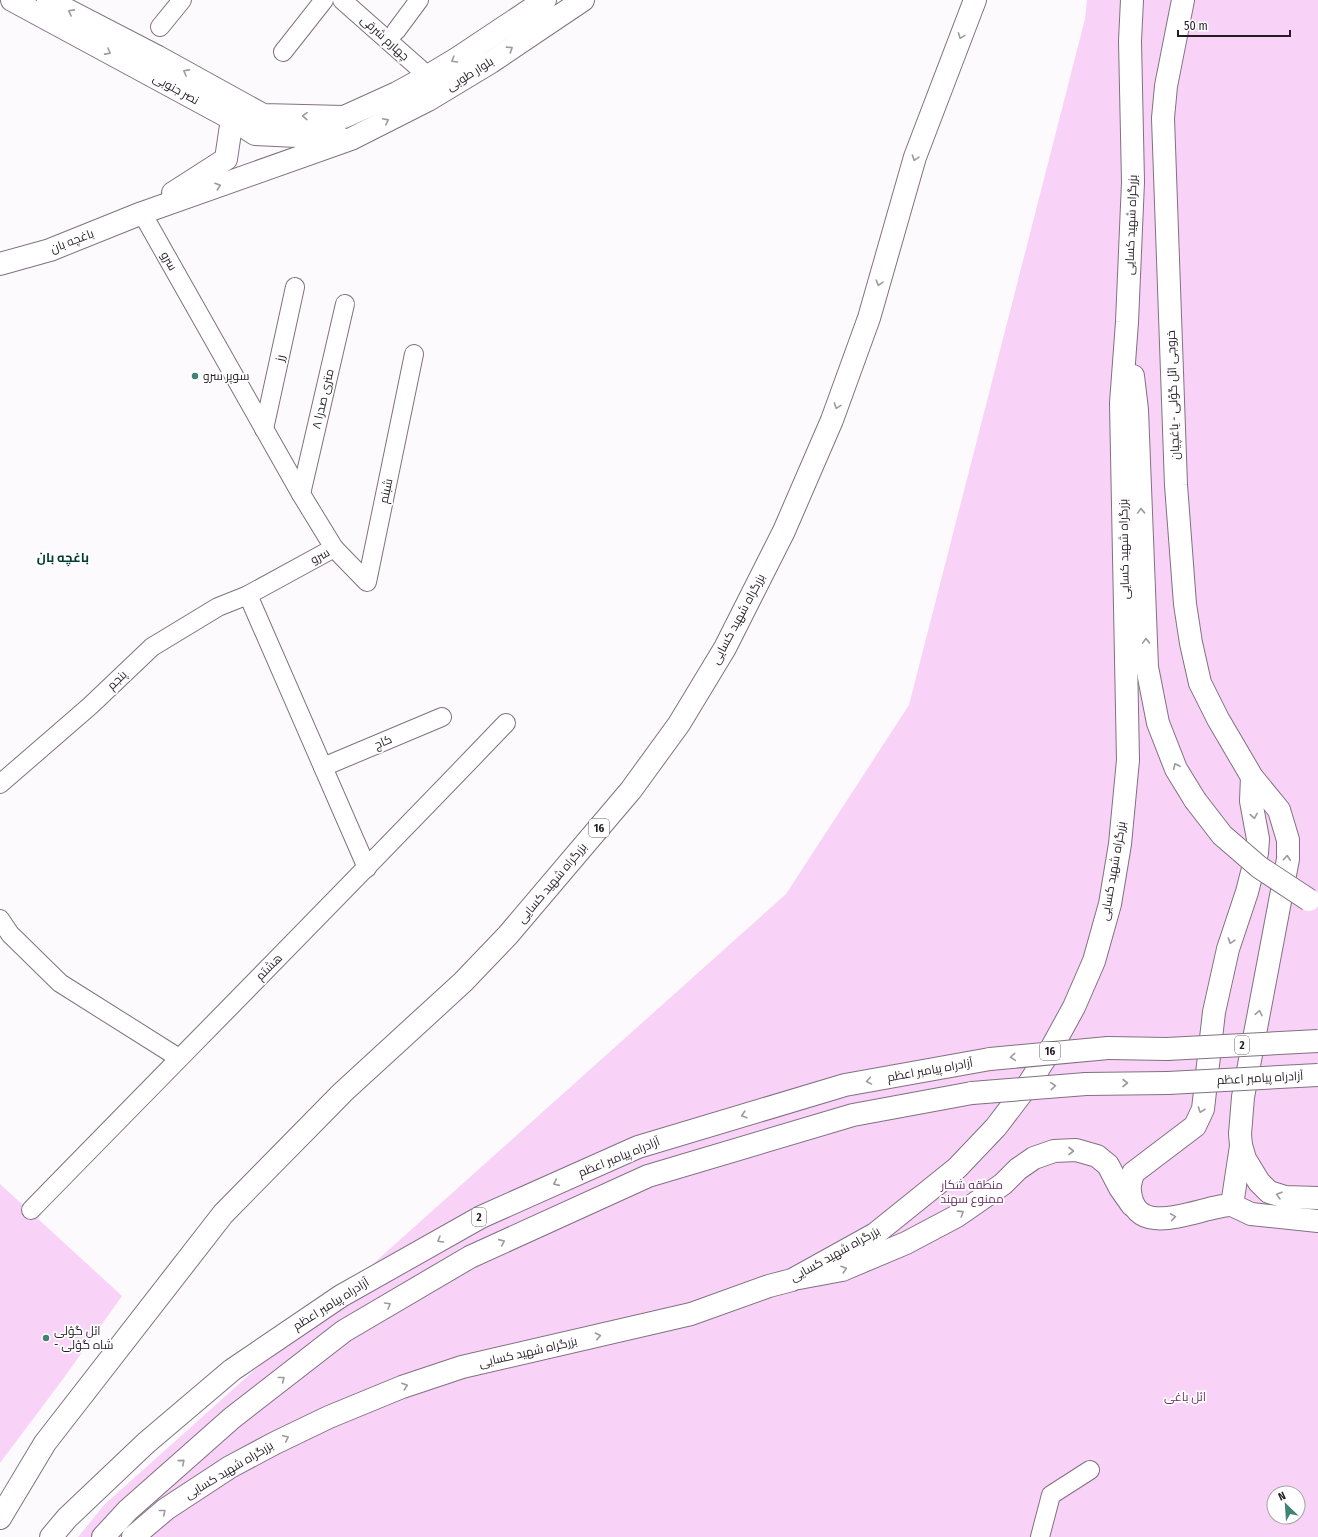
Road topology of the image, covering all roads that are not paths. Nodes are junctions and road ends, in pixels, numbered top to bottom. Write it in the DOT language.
graph roads {
  1 [pos="12,0"];
  2 [pos="48,0"];
  3 [pos="182,0"];
  4 [pos="324,0"];
  5 [pos="342,0"];
  6 [pos="356,0"];
  7 [pos="419,0"];
  8 [pos="545,0"];
  9 [pos="584,0"];
  10 [pos="975,0"];
  11 [pos="1132,0"];
  12 [pos="1183,0"];
  13 [pos="558,17"];
  14 [pos="160,27"];
  15 [pos="396,31"];
  16 [pos="283,52"];
  17 [pos="428,76"];
  18 [pos="344,117"];
  19 [pos="232,119"];
  20 [pos="351,139"];
  21 [pos="142,213"];
  22 [pos="0,264"];
  23 [pos="295,287"];
  24 [pos="345,304"];
  25 [pos="1127,322"];
  26 [pos="414,354"];
  27 [pos="264,430"];
  28 [pos="300,494"];
  29 [pos="334,548"];
  30 [pos="248,595"];
  31 [pos="442,718"];
  32 [pos="506,723"];
  33 [pos="323,767"];
  34 [pos="1252,777"];
  35 [pos="0,784"];
  36 [pos="367,868"];
  37 [pos="1313,902"];
  38 [pos="0,919"];
  39 [pos="1318,1041"];
  40 [pos="179,1058"];
  41 [pos="1318,1075"];
  42 [pos="1241,1145"];
  43 [pos="1318,1198"];
  44 [pos="1232,1205"];
  45 [pos="31,1210"];
  46 [pos="1139,1213"];
  47 [pos="1318,1222"];
  48 [pos="792,1280"];
  49 [pos="1090,1470"];
  50 [pos="0,1518"];
  51 [pos="51,1537"];
  52 [pos="103,1537"];
  53 [pos="133,1537"];
  54 [pos="1040,1537"];
  1 -- 19 [label="main road, نصر جنوبی, one-way"];
  18 -- 2 [label="main road, نصر جنوبی, one-way"];
  3 -- 14 [label="street"];
  4 -- 16 [label="street"];
  5 -- 17 [label="street, چهارم شرقی"];
  6 -- 15 [label="street"];
  7 -- 15 [label="street"];
  8 -- 13 [label="main road"];
  8 -- 17 [label="main road, بلوار طوبی, one-way"];
  9 -- 13 [label="main road, بلوار طوبی"];
  10 -- 50 [label="main road, بزرگراه شهید کسایی / 16, one-way"];
  11 -- 25 [label="main road, بزرگراه شهید کسایی / 16"];
  12 -- 34 [label="main road, خروجی ائل گؤلی - یاغچیان"];
  20 -- 13 [label="main road, بلوار طوبی, one-way"];
  15 -- 17 [label="street"];
  17 -- 18 [label="main road, بلوار طوبی"];
  19 -- 20 [label="main road, نصر جنوبی"];
  19 -- 21 [label="main road"];
  21 -- 20 [label="main road, بلوار طوبی, one-way"];
  21 -- 22 [label="main road, باغچه بان"];
  21 -- 27 [label="street, سرو"];
  23 -- 27 [label="street, رز"];
  24 -- 28 [label="street, ۸ متری صدرا"];
  37 -- 25 [label="main road, one-way, bridge"];
  25 -- 48 [label="main road, بزرگراه شهید کسایی / 16"];
  26 -- 29 [label="street, شبنم"];
  27 -- 28 [label="street, سرو"];
  28 -- 29 [label="street, سرو"];
  29 -- 30 [label="street, سرو"];
  30 -- 33 [label="street"];
  30 -- 35 [label="street, پنجم"];
  31 -- 33 [label="street, کاج"];
  32 -- 36 [label="street, هشتم"];
  33 -- 36 [label="street"];
  42 -- 34 [label="main road, خروجی ائل گؤلی - یاغچیان, one-way"];
  34 -- 46 [label="main road, one-way"];
  36 -- 40 [label="street, هشتم"];
  38 -- 40 [label="street"];
  39 -- 51 [label="main road, آزادراه پیامبر اعظم / 2, one-way, bridge"];
  40 -- 45 [label="street, هشتم"];
  52 -- 41 [label="main road, آزادراه پیامبر اعظم, one-way, bridge"];
  43 -- 42 [label="main road, one-way"];
  42 -- 44 [label="main road"];
  46 -- 44 [label="main road, one-way"];
  44 -- 47 [label="main road"];
  48 -- 46 [label="main road, one-way"];
  53 -- 48 [label="main road, بزرگراه شهید کسایی / 16, one-way"];
  49 -- 54 [label="street"];
}
